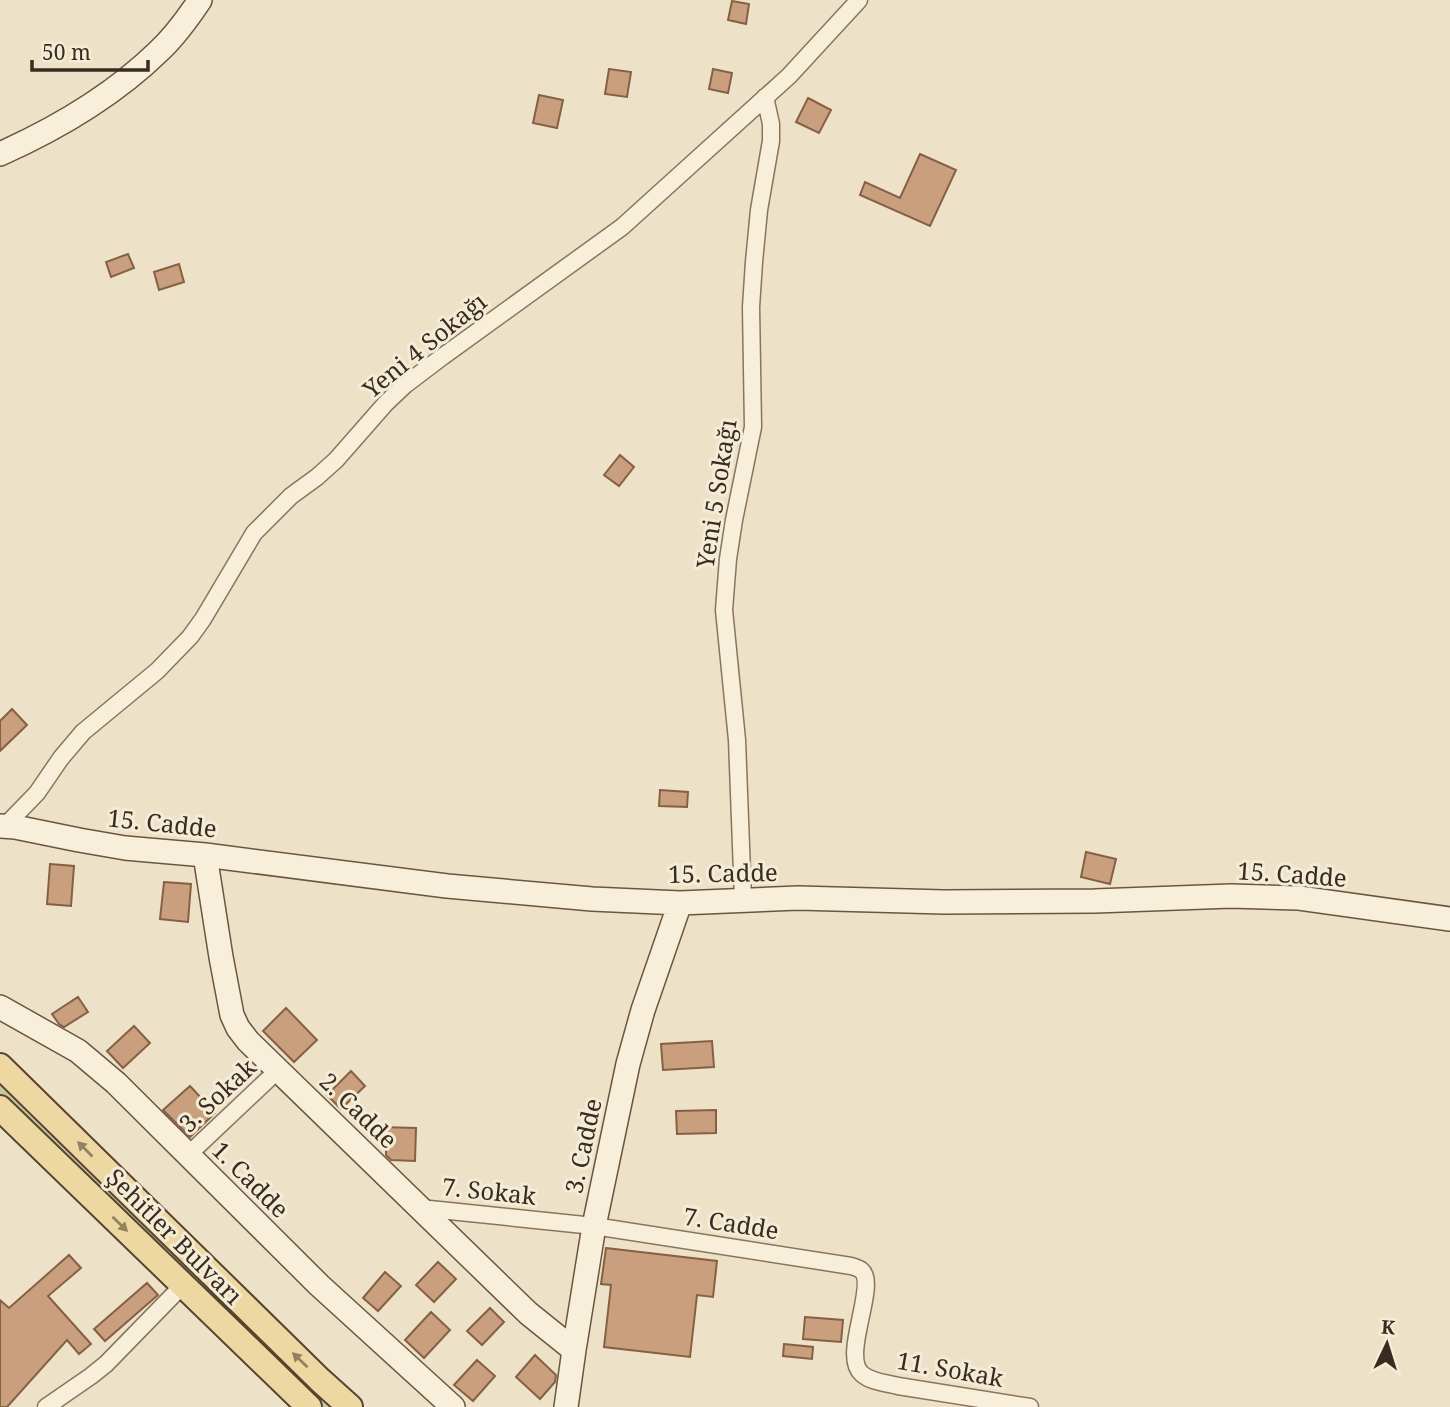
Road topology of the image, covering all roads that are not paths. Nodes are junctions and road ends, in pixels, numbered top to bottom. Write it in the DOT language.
graph roads {
  1 [pos="200,0"];
  2 [pos="859,0"];
  3 [pos="765,97"];
  4 [pos="0,153"];
  5 [pos="2,826"];
  6 [pos="205,855"];
  7 [pos="743,899"];
  8 [pos="680,903"];
  9 [pos="1450,919"];
  10 [pos="0,1007"];
  11 [pos="0,1066"];
  12 [pos="278,1070"];
  13 [pos="0,1108"];
  14 [pos="188,1155"];
  15 [pos="420,1208"];
  16 [pos="594,1226"];
  17 [pos="183,1285"];
  18 [pos="574,1350"];
  19 [pos="863,1376"];
  20 [pos="46,1407"];
  21 [pos="309,1407"];
  22 [pos="350,1407"];
  23 [pos="453,1407"];
  24 [pos="566,1407"];
  25 [pos="1030,1407"];
  1 -- 4 [label="street"];
  2 -- 3 [label="street, Yeni 4 Sokağı"];
  3 -- 5 [label="street, Yeni 4 Sokağı"];
  3 -- 7 [label="street, Yeni 5 Sokağı"];
  5 -- 6 [label="street, 15. Cadde"];
  6 -- 8 [label="street, 15. Cadde"];
  6 -- 12 [label="street, 2. Cadde"];
  7 -- 8 [label="street, 15. Cadde"];
  7 -- 9 [label="street, 15. Cadde"];
  8 -- 16 [label="street, 3. Cadde"];
  10 -- 14 [label="street, 1. Cadde"];
  22 -- 11 [label="main road, Şehitler Bulvarı, one-way"];
  12 -- 14 [label="street, 3. Sokak"];
  12 -- 15 [label="street, 2. Cadde"];
  13 -- 17 [label="main road, Şehitler Bulvarı, one-way"];
  14 -- 23 [label="street, 1. Cadde"];
  15 -- 16 [label="street, 7. Sokak"];
  15 -- 18 [label="street, 2. Cadde"];
  16 -- 18 [label="street, 3. Cadde"];
  16 -- 19 [label="street, 7. Cadde"];
  17 -- 20 [label="street"];
  17 -- 21 [label="main road, Şehitler Bulvarı"];
  18 -- 24 [label="street, 3. Cadde"];
  19 -- 25 [label="street, 11. Sokak"];
}
